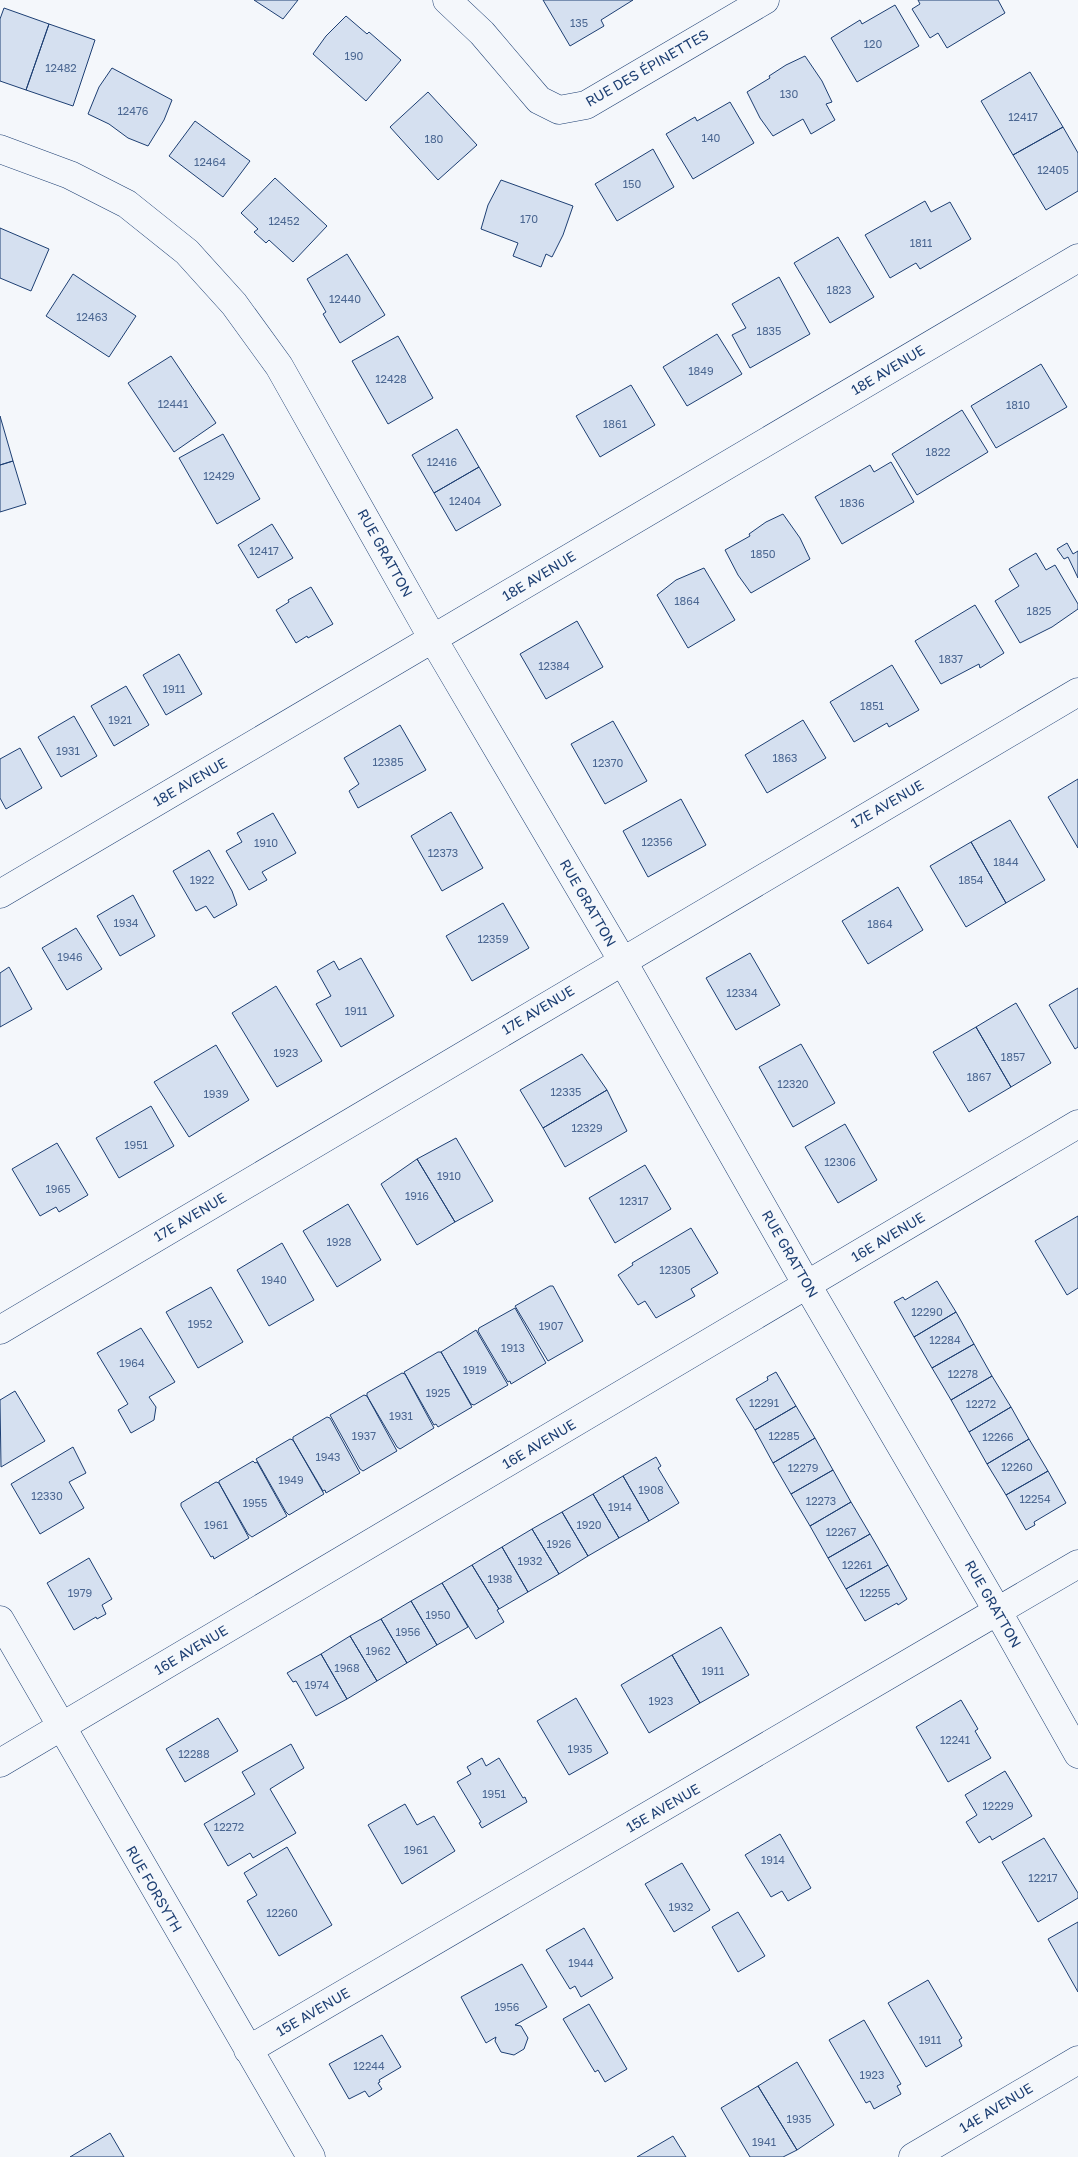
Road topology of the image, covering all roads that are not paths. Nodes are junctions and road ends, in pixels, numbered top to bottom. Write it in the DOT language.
graph roads {
  1 [pos="447,0"];
  2 [pos="765,0"];
  3 [pos="0,149"];
  4 [pos="1078,258"];
  5 [pos="433,639"];
  6 [pos="1078,692"];
  7 [pos="0,894"];
  8 [pos="622,960"];
  9 [pos="1078,1124"];
  10 [pos="807,1285"];
  11 [pos="0,1330"];
  12 [pos="1078,1564"];
  13 [pos="998,1612"];
  14 [pos="0,1620"];
  15 [pos="61,1727"];
  16 [pos="1078,1754"];
  17 [pos="0,1763"];
  18 [pos="248,2050"];
  19 [pos="1078,2060"];
  20 [pos="311,2157"];
  21 [pos="913,2157"];
  1 -- 2 [label="street, RUE DES ÉPINETTES"];
  3 -- 5 [label="street, RUE GRATTON"];
  4 -- 5 [label="street, 18E AVENUE"];
  5 -- 7 [label="street, 18E AVENUE"];
  5 -- 8 [label="street, RUE GRATTON"];
  6 -- 8 [label="street, 17E AVENUE"];
  8 -- 10 [label="street, RUE GRATTON"];
  8 -- 11 [label="street, 17E AVENUE"];
  9 -- 10 [label="street, 16E AVENUE"];
  10 -- 13 [label="street, RUE GRATTON"];
  10 -- 15 [label="street, 16E AVENUE"];
  12 -- 13 [label="street, 15E AVENUE"];
  13 -- 16 [label="street, RUE GRATTON"];
  13 -- 18 [label="street, 15E AVENUE"];
  14 -- 15 [label="street, RUE FORSYTH"];
  15 -- 17 [label="street, 16E AVENUE"];
  15 -- 18 [label="street, RUE FORSYTH"];
  18 -- 20 [label="street, RUE FORSYTH"];
  19 -- 21 [label="street, 14E AVENUE"];
}
